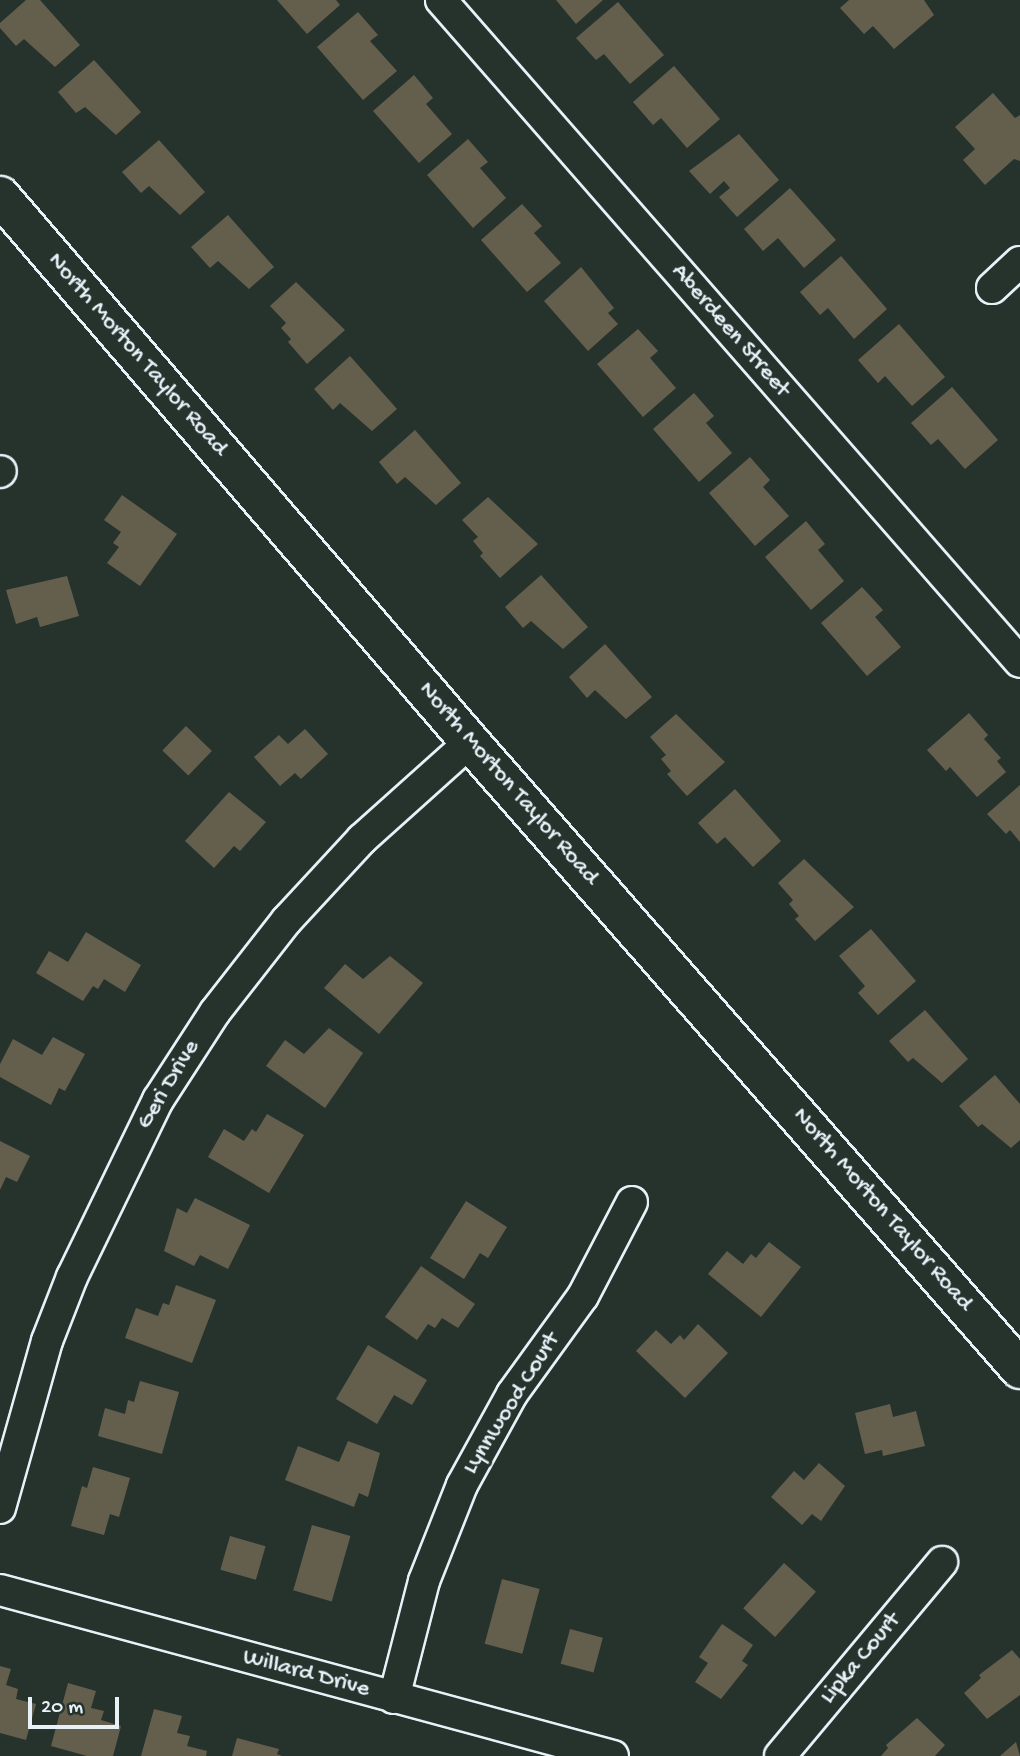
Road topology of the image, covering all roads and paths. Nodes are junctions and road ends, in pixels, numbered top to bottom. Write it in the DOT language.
graph roads {
  1 [pos="441,0"];
  2 [pos="0,196"];
  3 [pos="1020,262"];
  4 [pos="992,288"];
  5 [pos="1020,662"];
  6 [pos="470,742"];
  7 [pos="632,1202"];
  8 [pos="1020,1369"];
  9 [pos="0,1508"];
  10 [pos="942,1562"];
  11 [pos="0,1590"];
  12 [pos="394,1698"];
  13 [pos="613,1756"];
  14 [pos="780,1756"];
  1 -- 5 [label="street, Aberdeen Street"];
  2 -- 6 [label="street, North Morton Taylor Road"];
  3 -- 4 [label="street"];
  6 -- 8 [label="street, North Morton Taylor Road"];
  6 -- 9 [label="street, Geri Drive"];
  7 -- 12 [label="street, Lynnwood Court"];
  10 -- 14 [label="street, Lipka Court"];
  11 -- 12 [label="street, Willard Drive"];
  12 -- 13 [label="street, Willard Drive"];
}
